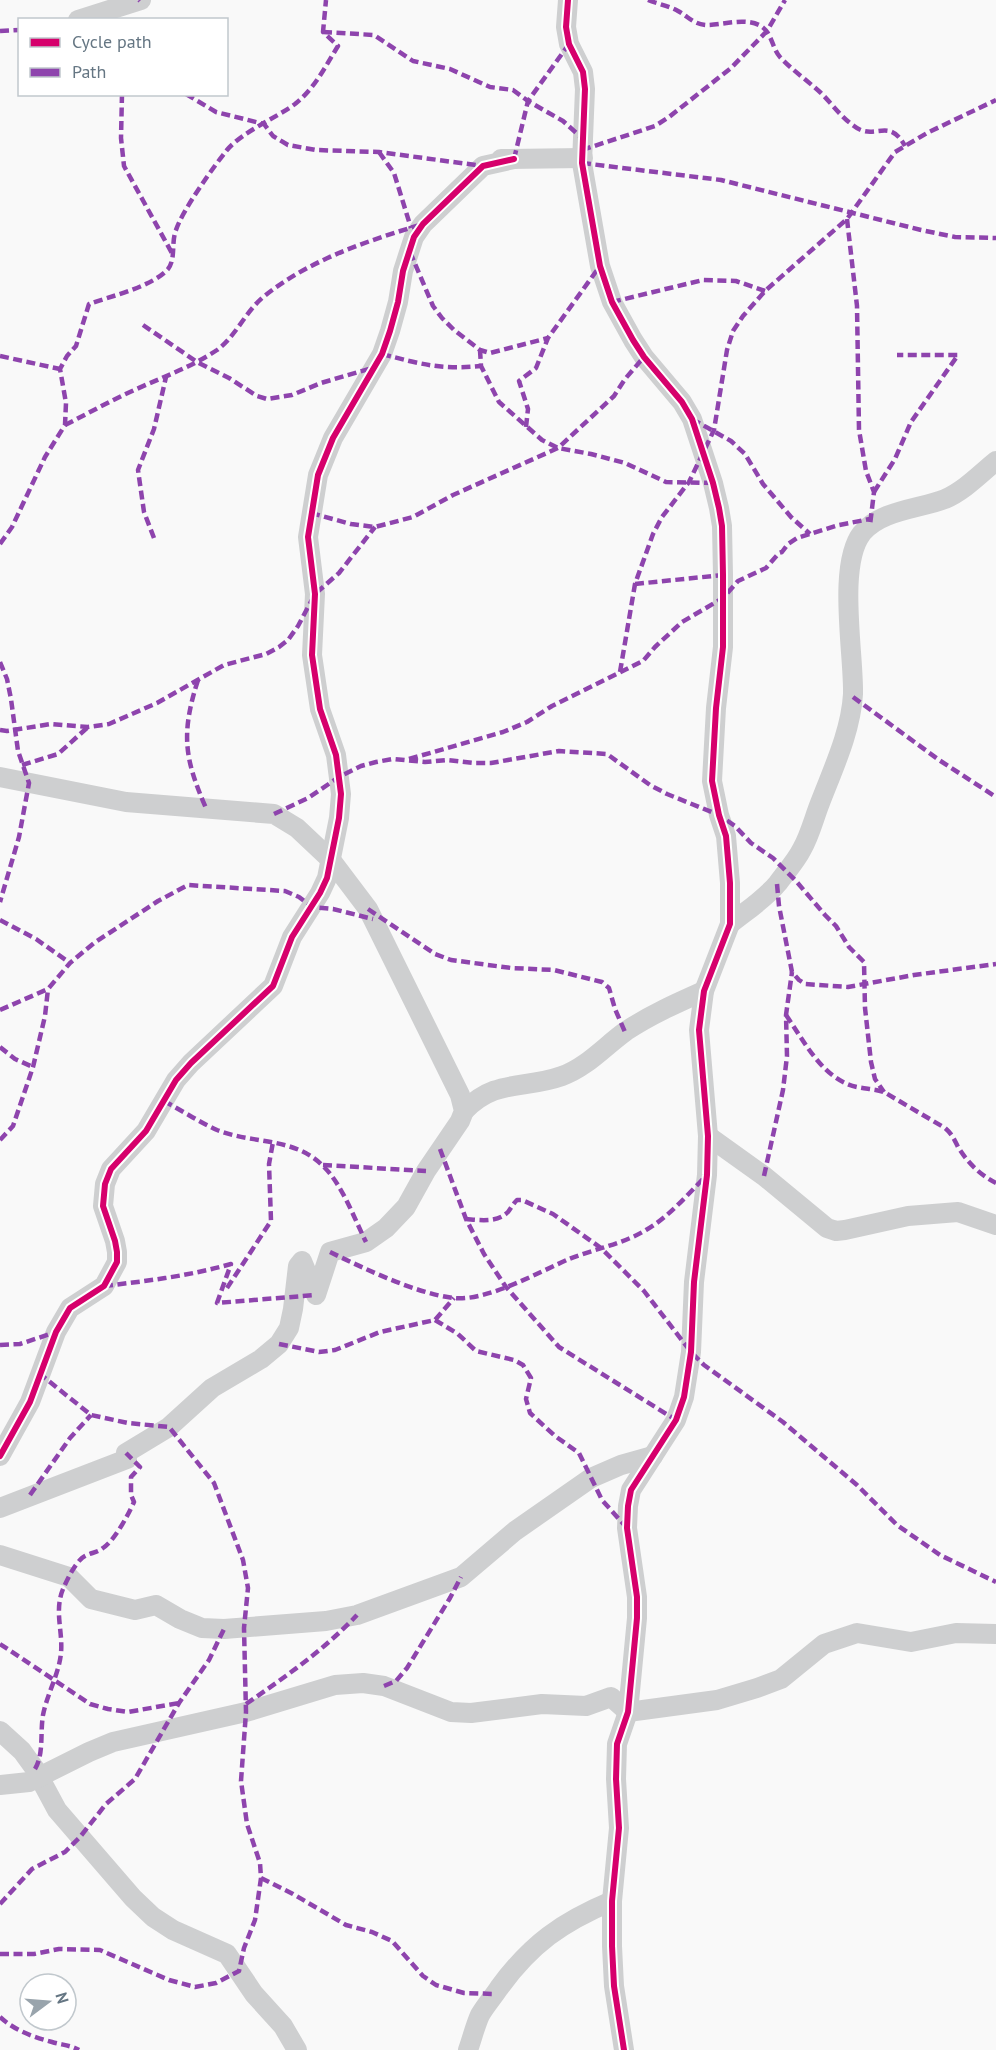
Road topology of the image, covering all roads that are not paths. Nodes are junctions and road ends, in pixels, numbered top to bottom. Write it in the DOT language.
graph roads {
  1 [pos="141,0"];
  2 [pos="568,0"];
  3 [pos="84,18"];
  4 [pos="583,159"];
  5 [pos="996,461"];
  6 [pos="0,777"];
  7 [pos="331,860"];
  8 [pos="730,924"];
  9 [pos="704,991"];
  10 [pos="464,1110"];
  11 [pos="708,1136"];
  12 [pos="996,1225"];
  13 [pos="0,1456"];
  14 [pos="653,1456"];
  15 [pos="0,1508"];
  16 [pos="0,1555"];
  17 [pos="996,1634"];
  18 [pos="628,1712"];
  19 [pos="0,1731"];
  20 [pos="40,1778"];
  21 [pos="0,1785"];
  22 [pos="612,1901"];
  23 [pos="297,2050"];
  24 [pos="468,2050"];
  25 [pos="624,2050"];
  1 -- 3 [label="street"];
  2 -- 4 [label="street"];
  4 -- 7 [label="street"];
  4 -- 8 [label="street"];
  5 -- 8 [label="street"];
  6 -- 7 [label="street"];
  7 -- 10 [label="street"];
  7 -- 13 [label="street"];
  8 -- 9 [label="street"];
  9 -- 10 [label="street"];
  9 -- 11 [label="street"];
  10 -- 15 [label="street"];
  11 -- 12 [label="street"];
  11 -- 14 [label="street"];
  14 -- 16 [label="street"];
  14 -- 18 [label="street"];
  17 -- 18 [label="street"];
  18 -- 20 [label="street"];
  18 -- 22 [label="street"];
  19 -- 20 [label="street"];
  20 -- 21 [label="street"];
  20 -- 23 [label="street"];
  22 -- 24 [label="street"];
  22 -- 25 [label="street"];
}
